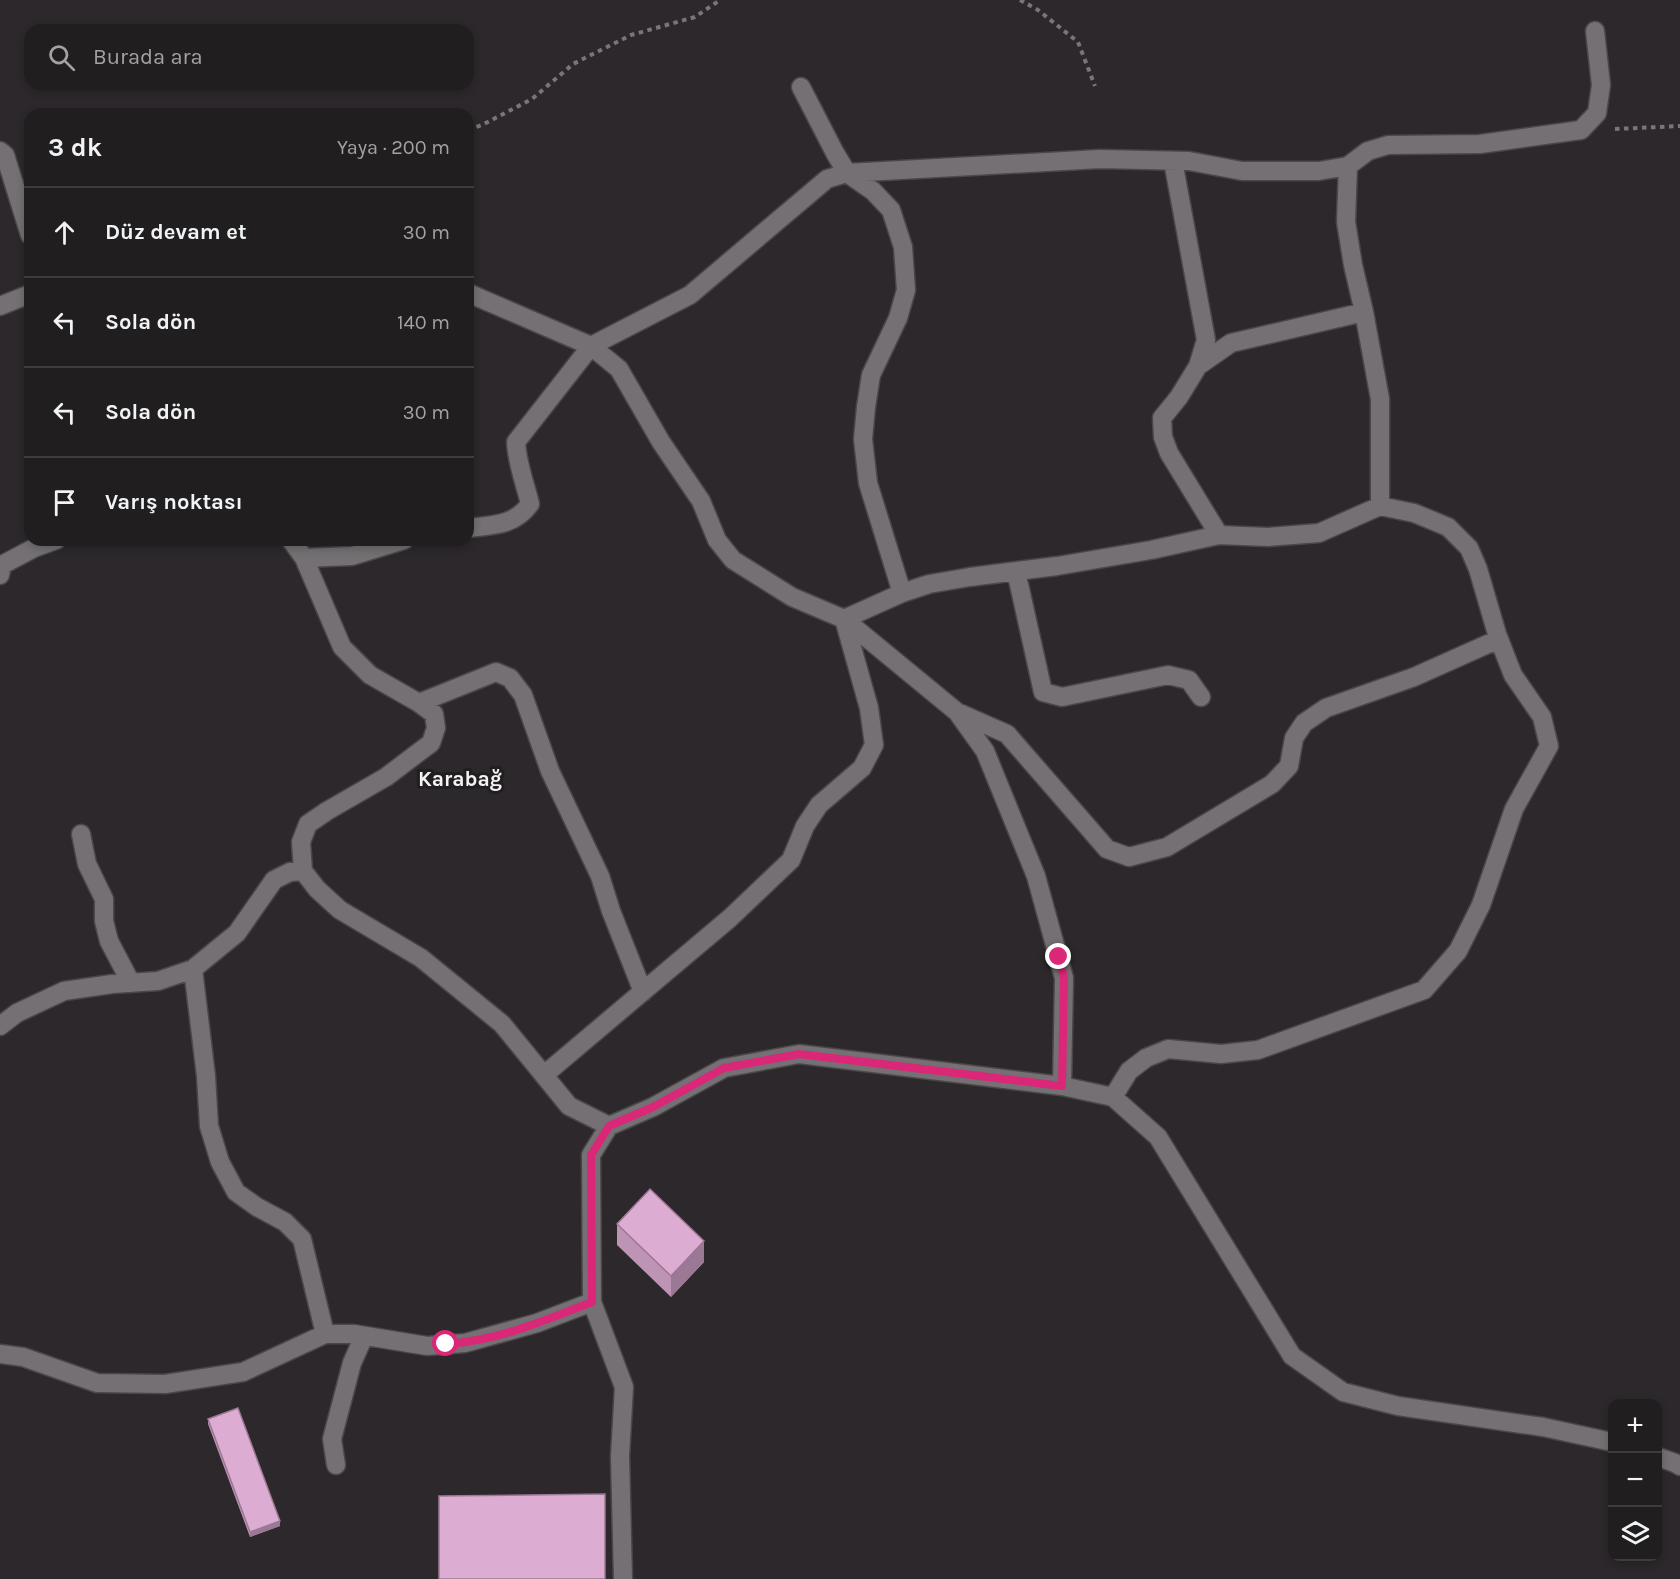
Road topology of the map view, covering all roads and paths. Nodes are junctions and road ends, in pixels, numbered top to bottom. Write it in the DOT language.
graph roads {
  1 [pos="720,0"];
  2 [pos="1020,0"];
  3 [pos="1595,31"];
  4 [pos="1095,86"];
  5 [pos="801,87"];
  6 [pos="1680,126"];
  7 [pos="474,128"];
  8 [pos="1581,130"];
  9 [pos="0,151"];
  10 [pos="1173,160"];
  11 [pos="1348,166"];
  12 [pos="847,173"];
  13 [pos="24,216"];
  14 [pos="24,296"];
  15 [pos="474,296"];
  16 [pos="0,306"];
  17 [pos="1364,312"];
  18 [pos="591,346"];
  19 [pos="1198,366"];
  20 [pos="1380,506"];
  21 [pos="474,527"];
  22 [pos="1219,535"];
  23 [pos="40,546"];
  24 [pos="295,546"];
  25 [pos="384,546"];
  26 [pos="304,558"];
  27 [pos="1016,571"];
  28 [pos="0,575"];
  29 [pos="902,593"];
  30 [pos="843,619"];
  31 [pos="1499,639"];
  32 [pos="1201,697"];
  33 [pos="419,703"];
  34 [pos="957,712"];
  35 [pos="81,834"];
  36 [pos="303,871"];
  37 [pos="193,969"];
  38 [pos="131,983"];
  39 [pos="643,992"];
  40 [pos="0,1026"];
  41 [pos="544,1076"];
  42 [pos="1062,1086"];
  43 [pos="1113,1097"];
  44 [pos="609,1126"];
  45 [pos="592,1302"];
  46 [pos="326,1334"];
  47 [pos="364,1336"];
  48 [pos="0,1354"];
  49 [pos="1608,1441"];
  50 [pos="1662,1458"];
  51 [pos="336,1465"];
  52 [pos="1680,1466"];
  53 [pos="623,1579"];
  1 -- 7 [label="path"];
  2 -- 4 [label="path"];
  3 -- 8 [label="street"];
  5 -- 12 [label="street"];
  6 -- 8 [label="path"];
  8 -- 11 [label="street"];
  9 -- 13 [label="street"];
  10 -- 11 [label="street"];
  10 -- 12 [label="street"];
  10 -- 19 [label="street"];
  11 -- 17 [label="street"];
  12 -- 18 [label="street"];
  12 -- 29 [label="street"];
  14 -- 16 [label="street"];
  15 -- 18 [label="street"];
  17 -- 19 [label="street"];
  17 -- 20 [label="street"];
  18 -- 21 [label="street"];
  18 -- 30 [label="street"];
  19 -- 22 [label="street"];
  20 -- 22 [label="street"];
  20 -- 31 [label="street"];
  22 -- 27 [label="street"];
  23 -- 28 [label="street"];
  24 -- 26 [label="street"];
  25 -- 26 [label="street"];
  26 -- 33 [label="street"];
  27 -- 29 [label="street"];
  27 -- 32 [label="street"];
  29 -- 30 [label="street"];
  30 -- 34 [label="street"];
  30 -- 39 [label="street"];
  31 -- 34 [label="street"];
  31 -- 43 [label="street"];
  33 -- 36 [label="street"];
  33 -- 39 [label="street"];
  34 -- 42 [label="street"];
  35 -- 38 [label="street"];
  36 -- 37 [label="street"];
  36 -- 41 [label="street"];
  37 -- 38 [label="street"];
  37 -- 46 [label="street"];
  38 -- 40 [label="street"];
  39 -- 41 [label="street"];
  41 -- 44 [label="street"];
  42 -- 43 [label="street"];
  42 -- 44 [label="street"];
  43 -- 49 [label="street"];
  44 -- 45 [label="street"];
  45 -- 47 [label="street"];
  45 -- 53 [label="street"];
  46 -- 47 [label="street"];
  46 -- 48 [label="street"];
  47 -- 51 [label="street"];
  50 -- 52 [label="street"];
}
